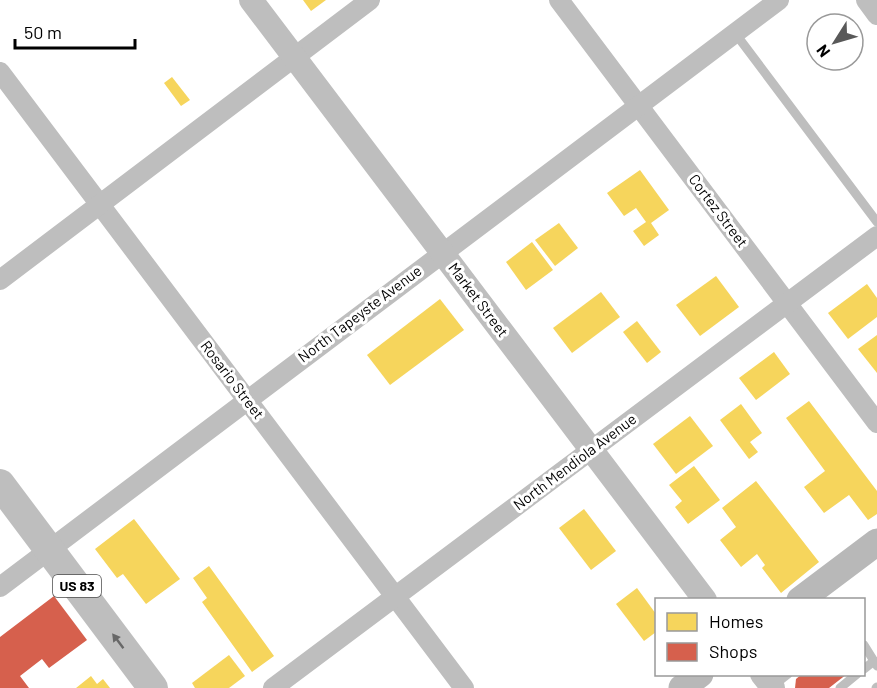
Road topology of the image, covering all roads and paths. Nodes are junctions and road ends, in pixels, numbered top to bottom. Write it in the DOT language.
graph roads {
  1 [pos="251,0"];
  2 [pos="370,0"];
  3 [pos="560,0"];
  4 [pos="779,0"];
  5 [pos="866,0"];
  6 [pos="877,15"];
  7 [pos="735,33"];
  8 [pos="294,57"];
  9 [pos="0,72"];
  10 [pos="639,105"];
  11 [pos="100,204"];
  12 [pos="877,222"];
  13 [pos="877,236"];
  14 [pos="442,253"];
  15 [pos="0,280"];
  16 [pos="787,303"];
  17 [pos="247,399"];
  18 [pos="877,423"];
  19 [pos="591,450"];
  20 [pos="0,484"];
  21 [pos="877,542"];
  22 [pos="49,550"];
  23 [pos="0,587"];
  24 [pos="814,593"];
  25 [pos="395,596"];
  26 [pos="703,598"];
  27 [pos="865,646"];
  28 [pos="876,663"];
  29 [pos="699,676"];
  30 [pos="856,676"];
  31 [pos="153,688"];
  32 [pos="273,688"];
  33 [pos="464,688"];
  34 [pos="682,688"];
  35 [pos="840,688"];
  1 -- 8 [label="street, Market Street"];
  2 -- 8 [label="street"];
  3 -- 10 [label="street, Cortez Street"];
  4 -- 7 [label="street, North Tapeyste Avenue"];
  5 -- 6 [label="street"];
  7 -- 10 [label="street, North Tapeyste Avenue"];
  7 -- 12 [label="lane"];
  8 -- 11 [label="street"];
  8 -- 14 [label="street, Market Street"];
  9 -- 11 [label="street, Rosario Street"];
  10 -- 14 [label="street, North Tapeyste Avenue"];
  10 -- 16 [label="street, Cortez Street"];
  11 -- 15 [label="street"];
  11 -- 17 [label="street, Rosario Street"];
  13 -- 16 [label="street, North Mendiola Avenue"];
  14 -- 17 [label="street, North Tapeyste Avenue"];
  14 -- 19 [label="street, Market Street"];
  16 -- 18 [label="street, Cortez Street"];
  16 -- 19 [label="street, North Mendiola Avenue"];
  17 -- 22 [label="street, North Tapeyste Avenue"];
  17 -- 25 [label="street, Rosario Street"];
  19 -- 25 [label="street, North Mendiola Avenue"];
  19 -- 26 [label="street, Market Street"];
  20 -- 22 [label="main road, US 83"];
  21 -- 24 [label="main road"];
  22 -- 23 [label="street, North Tapeyste Avenue"];
  31 -- 22 [label="main road, US 83, one-way"];
  25 -- 32 [label="street, North Mendiola Avenue"];
  25 -- 33 [label="street, Rosario Street"];
  27 -- 28 [label="lane"];
  29 -- 34 [label="main road"];
  30 -- 35 [label="lane"];
}
